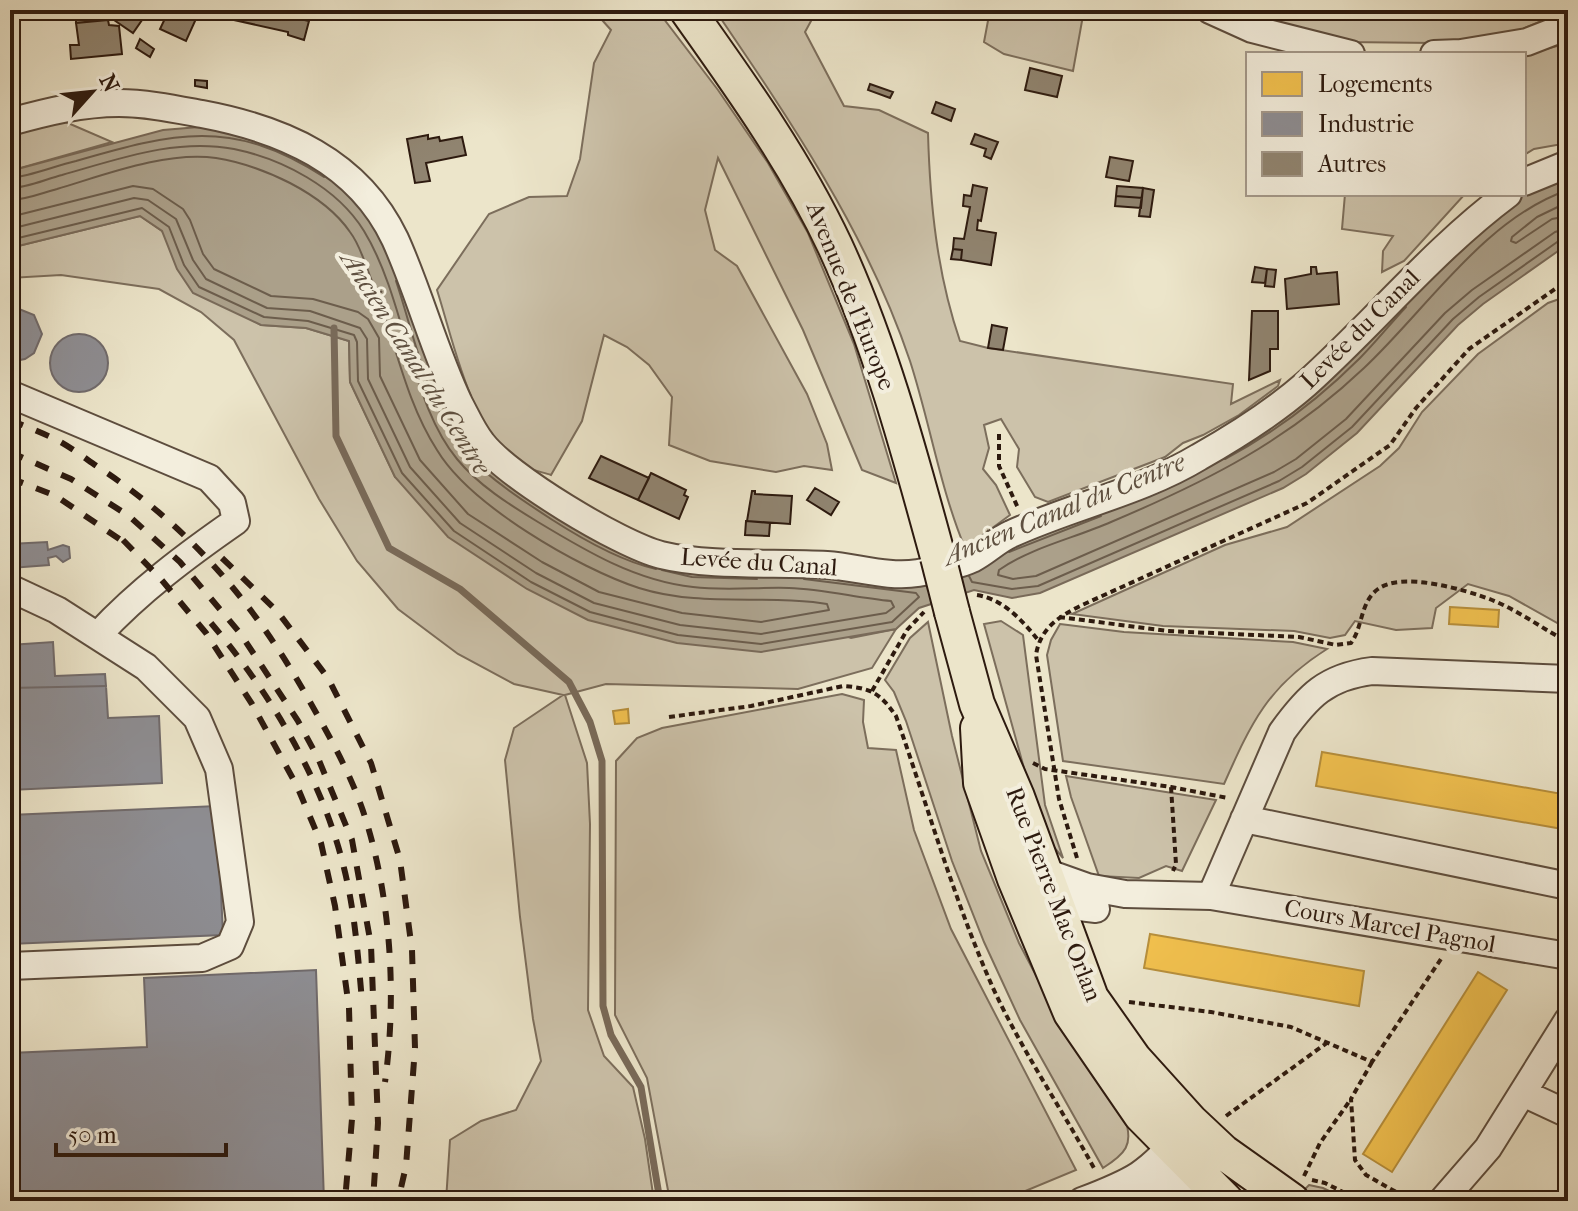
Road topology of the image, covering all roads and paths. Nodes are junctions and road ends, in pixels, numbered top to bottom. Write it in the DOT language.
graph roads {
  1 [pos="687,10"];
  2 [pos="1210,10"];
  3 [pos="1568,26"];
  4 [pos="1343,52"];
  5 [pos="1467,52"];
  6 [pos="10,122"];
  7 [pos="1568,164"];
  8 [pos="1526,181"];
  9 [pos="1506,196"];
  10 [pos="1568,280"];
  11 [pos="10,394"];
  12 [pos="999,434"];
  13 [pos="1027,528"];
  14 [pos="10,588"];
  15 [pos="952,612"];
  16 [pos="1059,617"];
  17 [pos="99,634"];
  18 [pos="1568,642"];
  19 [pos="1568,679"];
  20 [pos="669,717"];
  21 [pos="1055,770"];
  22 [pos="1171,787"];
  23 [pos="1246,812"];
  24 [pos="1028,875"];
  25 [pos="1568,886"];
  26 [pos="1136,894"];
  27 [pos="1211,896"];
  28 [pos="1091,898"];
  29 [pos="1055,904"];
  30 [pos="1455,937"];
  31 [pos="1075,955"];
  32 [pos="1568,956"];
  33 [pos="10,966"];
  34 [pos="1091,998"];
  35 [pos="1568,1020"];
  36 [pos="1328,1042"];
  37 [pos="1372,1062"];
  38 [pos="1523,1093"];
  39 [pos="1351,1099"];
  40 [pos="1568,1114"];
  41 [pos="1193,1130"];
  42 [pos="1099,1178"];
  43 [pos="1134,1180"];
  44 [pos="1214,1189"];
  45 [pos="1297,1190"];
  46 [pos="1082,1201"];
  47 [pos="1151,1201"];
  48 [pos="1412,1201"];
  49 [pos="1442,1201"];
  1 -- 15 [label="main road, Avenue de l'Europe, bridge"];
  2 -- 4 [label="street"];
  3 -- 5 [label="street"];
  6 -- 13 [label="street, Levée du Canal"];
  7 -- 8 [label="street"];
  9 -- 13 [label="street, Levée du Canal"];
  10 -- 16 [label="path"];
  11 -- 17 [label="street"];
  12 -- 13 [label="path"];
  14 -- 17 [label="street"];
  15 -- 24 [label="main road, Rue Pierre Mac Orlan"];
  16 -- 18 [label="path"];
  16 -- 21 [label="path"];
  17 -- 33 [label="street"];
  19 -- 23 [label="street"];
  20 -- 42 [label="path"];
  21 -- 22 [label="path"];
  21 -- 28 [label="path"];
  22 -- 23 [label="path"];
  22 -- 26 [label="path"];
  23 -- 25 [label="street"];
  23 -- 27 [label="street"];
  24 -- 28 [label="street"];
  24 -- 29 [label="main road, Rue Pierre Mac Orlan"];
  24 -- 41 [label="main road, Rue Pierre Mac Orlan"];
  26 -- 27 [label="street, Cours Marcel Pagnol"];
  26 -- 28 [label="street, Cours Marcel Pagnol"];
  27 -- 30 [label="street, Cours Marcel Pagnol"];
  28 -- 29 [label="street"];
  28 -- 31 [label="street"];
  29 -- 31 [label="main road, Rue Pierre Mac Orlan"];
  30 -- 32 [label="street, Cours Marcel Pagnol"];
  30 -- 37 [label="path"];
  31 -- 34 [label="main road, Rue Pierre Mac Orlan"];
  34 -- 36 [label="path"];
  34 -- 41 [label="main road, Rue Pierre Mac Orlan"];
  35 -- 38 [label="street"];
  36 -- 37 [label="path"];
  36 -- 41 [label="path"];
  37 -- 39 [label="path"];
  38 -- 40 [label="street"];
  38 -- 49 [label="street"];
  39 -- 45 [label="path"];
  39 -- 48 [label="path"];
  41 -- 43 [label="street"];
  41 -- 44 [label="main road, Rue Pierre Mac Orlan"];
  41 -- 45 [label="main road, Rue Pierre Mac Orlan"];
  43 -- 44 [label="street"];
  43 -- 46 [label="street"];
  43 -- 47 [label="street"];
}
